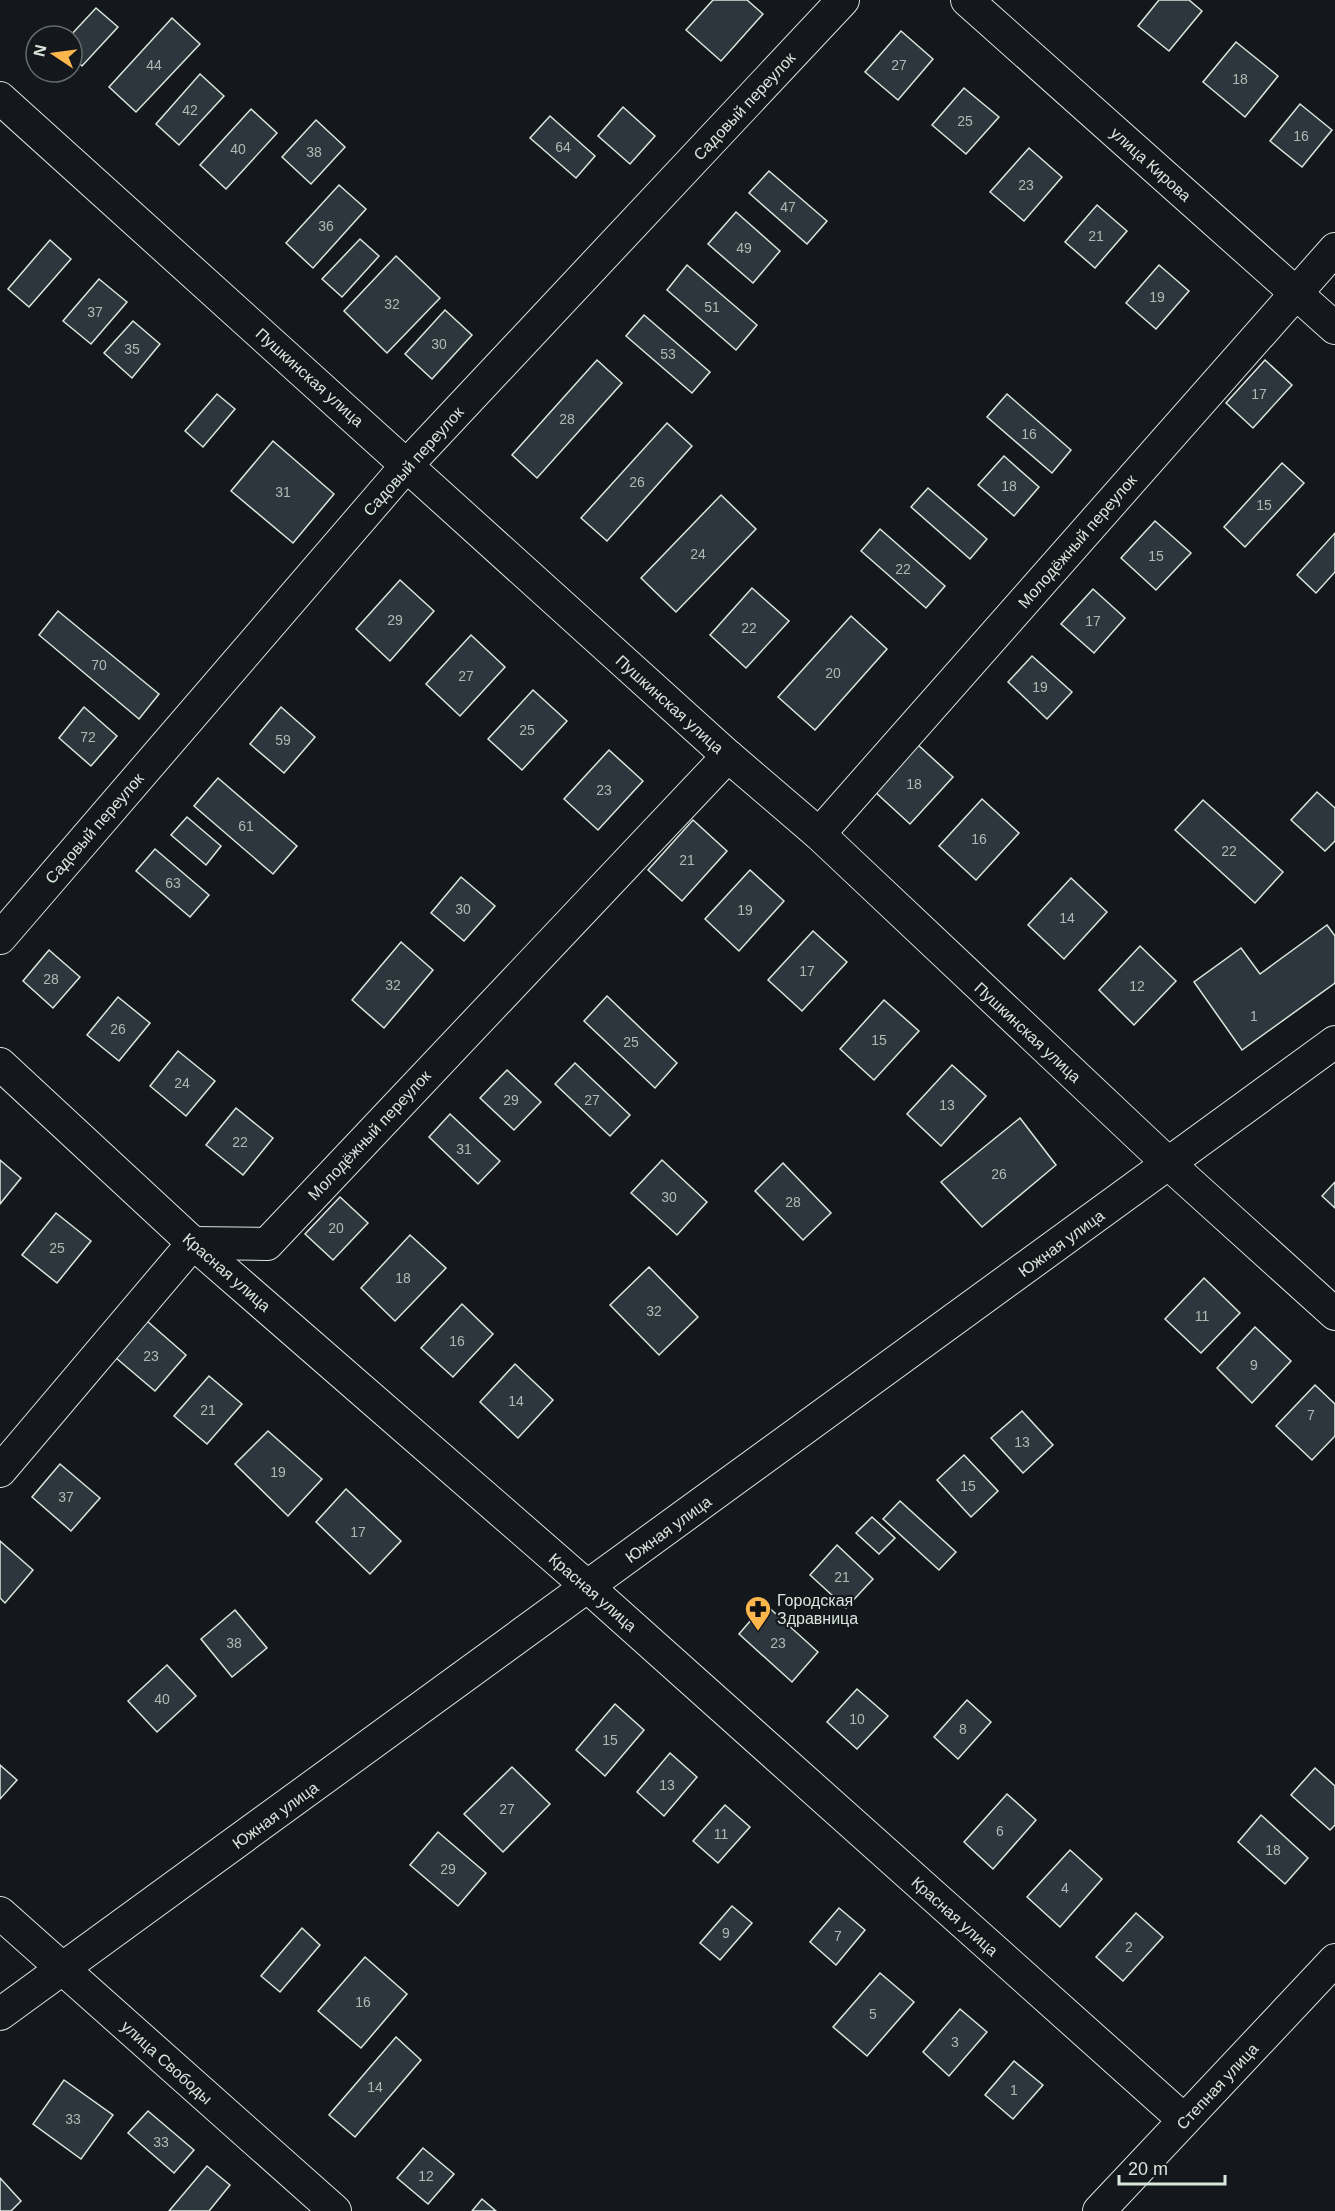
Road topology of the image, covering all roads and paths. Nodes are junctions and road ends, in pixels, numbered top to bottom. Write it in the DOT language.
graph roads {
  1 [pos="843,0"];
  2 [pos="967,0"];
  3 [pos="0,98"];
  4 [pos="1335,249"];
  5 [pos="1296,294"];
  6 [pos="1335,328"];
  7 [pos="407,465"];
  8 [pos="728,756"];
  9 [pos="819,834"];
  10 [pos="0,938"];
  11 [pos="1335,1042"];
  12 [pos="0,1064"];
  13 [pos="1169,1164"];
  14 [pos="193,1243"];
  15 [pos="1335,1314"];
  16 [pos="0,1471"];
  17 [pos="588,1587"];
  18 [pos="0,1913"];
  19 [pos="1335,1960"];
  20 [pos="62,1969"];
  21 [pos="0,2014"];
  22 [pos="1184,2120"];
  23 [pos="335,2211"];
  24 [pos="1099,2211"];
  1 -- 7 [label="street, Садовый переулок"];
  2 -- 5 [label="street, улица Кирова"];
  3 -- 7 [label="street, Пушкинская улица"];
  4 -- 5 [label="street, Молодёжный переулок"];
  5 -- 6 [label="street, улица Кирова"];
  5 -- 9 [label="street, Молодёжный переулок"];
  7 -- 8 [label="street, Пушкинская улица"];
  7 -- 10 [label="street, Садовый переулок"];
  8 -- 9 [label="street, Пушкинская улица"];
  8 -- 14 [label="street, Молодёжный переулок"];
  9 -- 13 [label="street, Пушкинская улица"];
  11 -- 13 [label="street, Южная улица"];
  12 -- 14 [label="street, Красная улица"];
  13 -- 15 [label="street, Пушкинская улица"];
  13 -- 17 [label="street, Южная улица"];
  14 -- 16 [label="street"];
  14 -- 17 [label="street, Красная улица"];
  17 -- 20 [label="street, Южная улица"];
  17 -- 22 [label="street, Красная улица"];
  18 -- 20 [label="street, улица Свободы"];
  19 -- 22 [label="street, Степная улица"];
  20 -- 21 [label="street, Южная улица"];
  20 -- 23 [label="street, улица Свободы"];
  22 -- 24 [label="street, Степная улица"];
}
